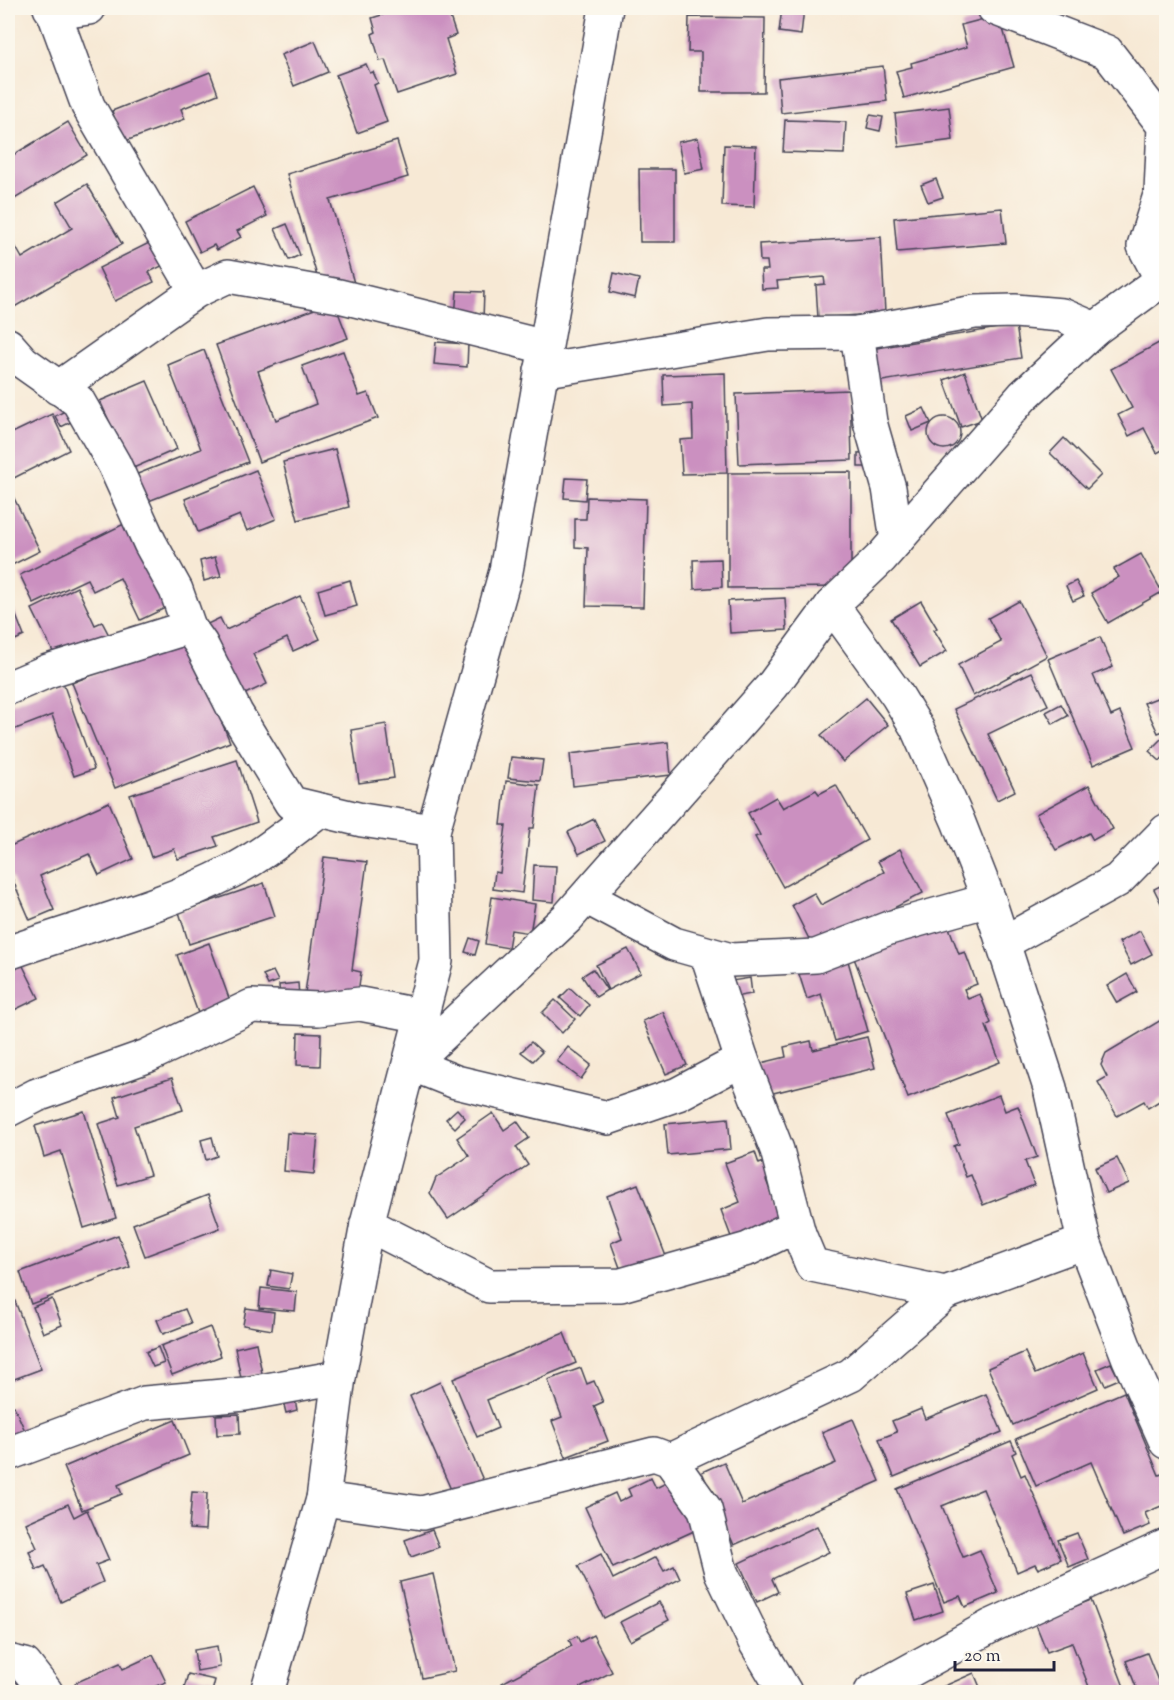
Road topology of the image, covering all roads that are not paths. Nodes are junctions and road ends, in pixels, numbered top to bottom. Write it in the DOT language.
graph roads {
  1 [pos="89,8"];
  2 [pos="606,8"];
  3 [pos="994,8"];
  4 [pos="52,10"];
  5 [pos="1164,278"];
  6 [pos="196,291"];
  7 [pos="1095,329"];
  8 [pos="857,333"];
  9 [pos="8,345"];
  10 [pos="543,359"];
  11 [pos="58,388"];
  12 [pos="897,540"];
  13 [pos="832,605"];
  14 [pos="189,627"];
  15 [pos="8,688"];
  16 [pos="320,810"];
  17 [pos="433,831"];
  18 [pos="1167,831"];
  19 [pos="586,897"];
  20 [pos="989,900"];
  21 [pos="1003,943"];
  22 [pos="8,953"];
  23 [pos="707,954"];
  24 [pos="423,1016"];
  25 [pos="742,1060"];
  26 [pos="411,1064"];
  27 [pos="8,1110"];
  28 [pos="367,1224"];
  29 [pos="799,1233"];
  30 [pos="1084,1242"];
  31 [pos="945,1293"];
  32 [pos="339,1377"];
  33 [pos="1167,1442"];
  34 [pos="8,1454"];
  35 [pos="670,1460"];
  36 [pos="323,1499"];
  37 [pos="1167,1546"];
  38 [pos="8,1661"];
  39 [pos="46,1692"];
  40 [pos="267,1692"];
  41 [pos="785,1692"];
  42 [pos="871,1692"];
  1 -- 4 [label="street"];
  2 -- 10 [label="street"];
  3 -- 5 [label="street"];
  4 -- 6 [label="street"];
  5 -- 7 [label="street"];
  6 -- 10 [label="street"];
  6 -- 11 [label="street"];
  7 -- 8 [label="street"];
  7 -- 12 [label="street"];
  8 -- 10 [label="street"];
  8 -- 12 [label="street"];
  9 -- 11 [label="street"];
  10 -- 17 [label="street"];
  11 -- 14 [label="street"];
  12 -- 13 [label="street"];
  13 -- 19 [label="street"];
  13 -- 20 [label="street"];
  14 -- 15 [label="street"];
  14 -- 16 [label="street"];
  16 -- 17 [label="street"];
  16 -- 22 [label="street"];
  17 -- 24 [label="street"];
  18 -- 21 [label="street"];
  19 -- 23 [label="street"];
  19 -- 26 [label="street"];
  20 -- 21 [label="street"];
  20 -- 23 [label="street"];
  21 -- 30 [label="street"];
  23 -- 25 [label="street"];
  24 -- 26 [label="street"];
  24 -- 27 [label="street"];
  25 -- 26 [label="street"];
  25 -- 29 [label="street"];
  26 -- 28 [label="street"];
  28 -- 29 [label="street"];
  28 -- 32 [label="street"];
  29 -- 31 [label="street"];
  30 -- 31 [label="street"];
  30 -- 33 [label="street"];
  31 -- 35 [label="street"];
  32 -- 34 [label="street"];
  32 -- 36 [label="street"];
  35 -- 36 [label="street"];
  35 -- 41 [label="street"];
  36 -- 40 [label="street"];
  37 -- 42 [label="street"];
  38 -- 39 [label="street"];
}
